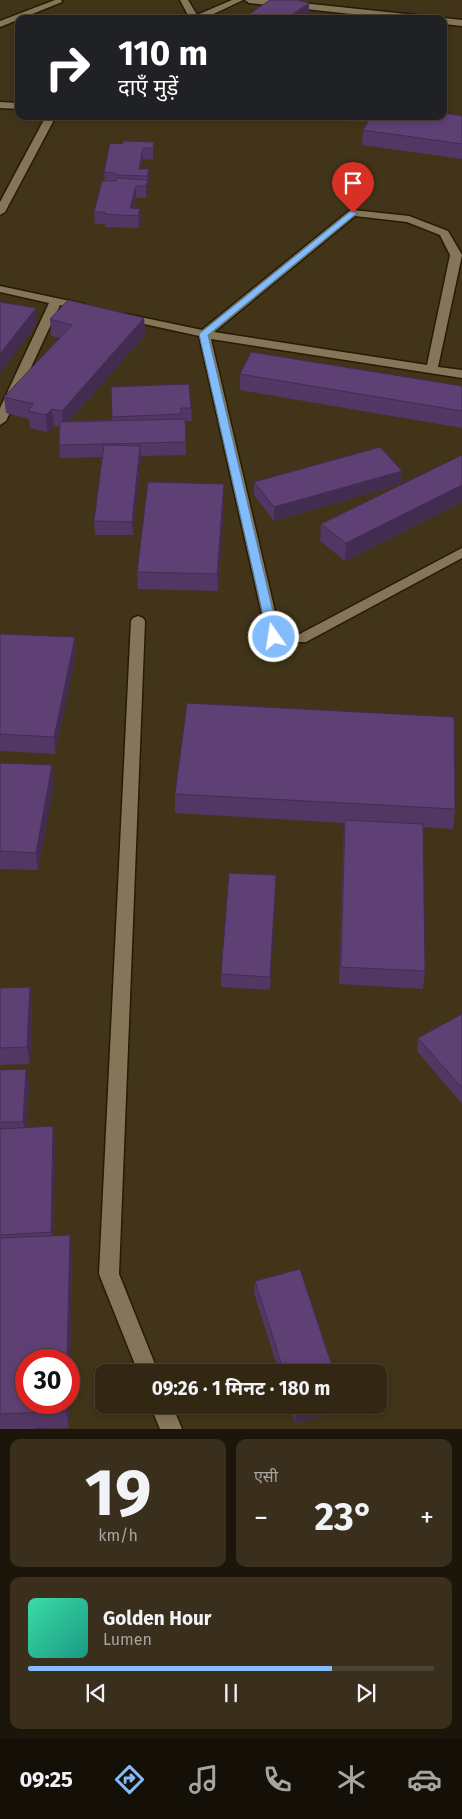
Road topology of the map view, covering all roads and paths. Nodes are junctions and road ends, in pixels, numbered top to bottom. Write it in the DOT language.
graph roads {
  1 [pos="184,0"];
  2 [pos="239,0"];
  3 [pos="249,0"];
  4 [pos="58,2"];
  5 [pos="24,15"];
  6 [pos="193,15"];
  7 [pos="204,15"];
  8 [pos="386,15"];
  9 [pos="15,18"];
  10 [pos="447,21"];
  11 [pos="462,23"];
  12 [pos="0,24"];
  13 [pos="0,105"];
  14 [pos="15,106"];
  15 [pos="49,120"];
  16 [pos="0,212"];
  17 [pos="0,288"];
  18 [pos="56,301"];
  19 [pos="93,309"];
  20 [pos="111,313"];
  21 [pos="204,334"];
  22 [pos="432,368"];
  23 [pos="462,374"];
  24 [pos="0,421"];
  25 [pos="462,552"];
  26 [pos="138,621"];
  27 [pos="274,637"];
  28 [pos="301,639"];
  29 [pos="145,1364"];
  30 [pos="165,1414"];
  31 [pos="171,1429"];
  1 -- 6 [label="street"];
  2 -- 7 [label="street"];
  3 -- 8 [label="street"];
  4 -- 5 [label="street"];
  9 -- 12 [label="street"];
  10 -- 11 [label="street"];
  13 -- 14 [label="street"];
  15 -- 16 [label="street"];
  17 -- 18 [label="street"];
  18 -- 19 [label="street"];
  18 -- 24 [label="street"];
  20 -- 21 [label="street"];
  21 -- 22 [label="street"];
  21 -- 22 [label="street"];
  21 -- 27 [label="street"];
  22 -- 23 [label="street"];
  25 -- 28 [label="street"];
  26 -- 29 [label="street"];
  30 -- 31 [label="street"];
}
